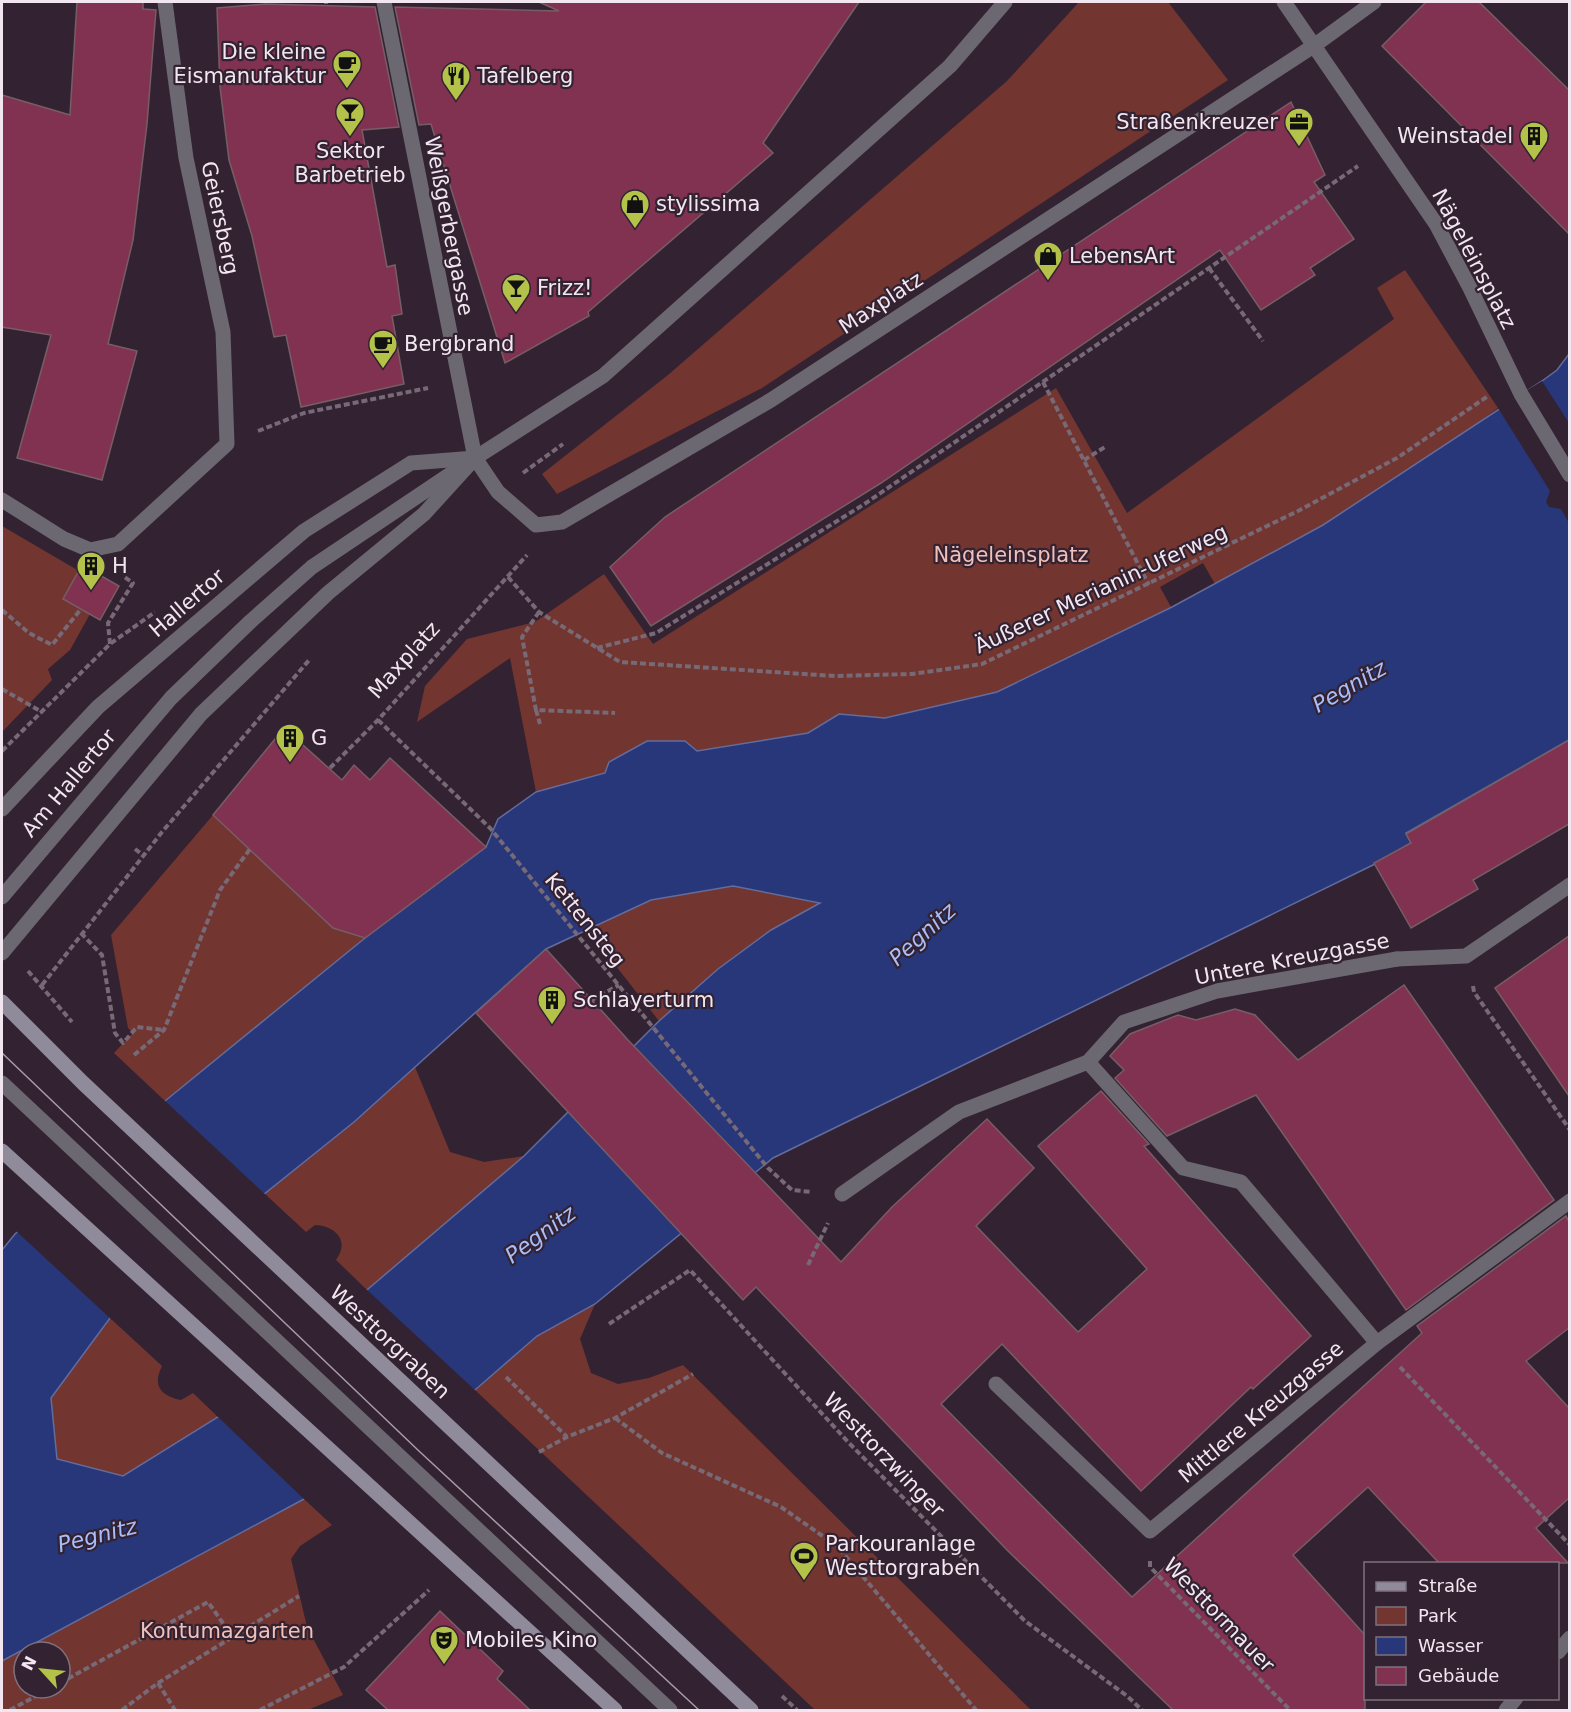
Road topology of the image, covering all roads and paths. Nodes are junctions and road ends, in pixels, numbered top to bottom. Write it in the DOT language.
graph roads {
  1 [pos="165,2"];
  2 [pos="384,2"];
  3 [pos="1005,2"];
  4 [pos="1284,2"];
  5 [pos="1374,2"];
  6 [pos="1315,45"];
  7 [pos="1384,148"];
  8 [pos="1209,268"];
  9 [pos="1263,341"];
  10 [pos="1513,378"];
  11 [pos="458,382"];
  12 [pos="1043,382"];
  13 [pos="227,444"];
  14 [pos="1105,447"];
  15 [pos="475,458"];
  16 [pos="1084,460"];
  17 [pos="1569,475"];
  18 [pos="2,500"];
  19 [pos="507,577"];
  20 [pos="1149,585"];
  21 [pos="124,595"];
  22 [pos="81,609"];
  23 [pos="2,610"];
  24 [pos="539,612"];
  25 [pos="110,644"];
  26 [pos="596,648"];
  27 [pos="313,656"];
  28 [pos="2,689"];
  29 [pos="98,707"];
  30 [pos="536,710"];
  31 [pos="615,713"];
  32 [pos="378,720"];
  33 [pos="540,724"];
  34 [pos="75,731"];
  35 [pos="330,768"];
  36 [pos="2,809"];
  37 [pos="135,849"];
  38 [pos="250,849"];
  39 [pos="143,855"];
  40 [pos="1569,885"];
  41 [pos="2,897"];
  42 [pos="81,933"];
  43 [pos="2,953"];
  44 [pos="1466,956"];
  45 [pos="42,985"];
  46 [pos="619,985"];
  47 [pos="592,1000"];
  48 [pos="2,1002"];
  49 [pos="164,1030"];
  50 [pos="134,1055"];
  51 [pos="1089,1062"];
  52 [pos="2,1083"];
  53 [pos="1569,1130"];
  54 [pos="4,1154"];
  55 [pos="792,1190"];
  56 [pos="842,1194"];
  57 [pos="1569,1201"];
  58 [pos="808,1265"];
  59 [pos="609,1324"];
  60 [pos="1377,1343"];
  61 [pos="693,1374"];
  62 [pos="506,1377"];
  63 [pos="996,1384"];
  64 [pos="615,1418"];
  65 [pos="567,1437"];
  66 [pos="539,1452"];
  67 [pos="1150,1531"];
  68 [pos="1569,1545"];
  69 [pos="429,1590"];
  70 [pos="299,1596"];
  71 [pos="232,1636"];
  72 [pos="1569,1638"];
  73 [pos="1559,1650"];
  74 [pos="72,1676"];
  75 [pos="158,1683"];
  76 [pos="29,1700"];
  77 [pos="10,1710"];
  78 [pos="122,1710"];
  79 [pos="175,1710"];
  80 [pos="260,1710"];
  81 [pos="615,1710"];
  82 [pos="670,1710"];
  83 [pos="751,1710"];
  84 [pos="976,1710"];
  85 [pos="1142,1710"];
  86 [pos="1290,1710"];
  1 -- 13 [label="street, Geiersberg"];
  2 -- 11 [label="street, Weißgerbergasse"];
  3 -- 15 [label="street"];
  4 -- 6 [label="street"];
  5 -- 6 [label="street, Maxplatz"];
  6 -- 7 [label="street"];
  6 -- 15 [label="street, Maxplatz"];
  7 -- 8 [label="path"];
  7 -- 10 [label="street, Nägeleinsplatz"];
  8 -- 9 [label="path"];
  8 -- 12 [label="path"];
  10 -- 17 [label="street, Nägeleinsplatz"];
  10 -- 20 [label="path, Äußerer Merianin-Uferweg"];
  11 -- 13 [label="path"];
  11 -- 15 [label="street, Weißgerbergasse"];
  12 -- 16 [label="path"];
  12 -- 26 [label="path"];
  13 -- 18 [label="street"];
  14 -- 16 [label="path"];
  15 -- 29 [label="street, Hallertor"];
  15 -- 41 [label="street, Am Hallertor"];
  15 -- 43 [label="street"];
  16 -- 20 [label="path"];
  19 -- 24 [label="path, Äußerer Merianin-Uferweg"];
  19 -- 32 [label="path, Maxplatz"];
  20 -- 26 [label="path, Äußerer Merianin-Uferweg"];
  21 -- 25 [label="path"];
  22 -- 23 [label="path"];
  24 -- 26 [label="path, Äußerer Merianin-Uferweg"];
  24 -- 30 [label="path"];
  27 -- 39 [label="path"];
  28 -- 34 [label="path"];
  29 -- 34 [label="street, Am Hallertor"];
  30 -- 31 [label="path"];
  30 -- 33 [label="path"];
  32 -- 35 [label="path, Maxplatz"];
  32 -- 46 [label="path, Kettensteg"];
  34 -- 36 [label="street, Am Hallertor"];
  37 -- 39 [label="path"];
  38 -- 49 [label="path"];
  39 -- 42 [label="path"];
  40 -- 44 [label="street"];
  42 -- 45 [label="path"];
  42 -- 49 [label="path"];
  44 -- 51 [label="street, Untere Kreuzgasse"];
  44 -- 53 [label="path"];
  46 -- 47 [label="path"];
  46 -- 55 [label="path, Kettensteg"];
  48 -- 83 [label="main road, Westtorgraben"];
  49 -- 50 [label="path"];
  51 -- 56 [label="street, Untere Kreuzgasse"];
  51 -- 60 [label="street"];
  52 -- 82 [label="street"];
  54 -- 81 [label="main road"];
  56 -- 58 [label="path"];
  57 -- 60 [label="street, Mittlere Kreuzgasse"];
  59 -- 85 [label="path, Westtorzwinger"];
  60 -- 67 [label="street, Mittlere Kreuzgasse"];
  60 -- 68 [label="path"];
  61 -- 64 [label="path"];
  62 -- 65 [label="path"];
  63 -- 67 [label="street"];
  64 -- 65 [label="path"];
  64 -- 84 [label="path"];
  65 -- 66 [label="path"];
  67 -- 86 [label="path, Westtormauer"];
  69 -- 80 [label="path"];
  70 -- 71 [label="path"];
  71 -- 74 [label="path"];
  71 -- 75 [label="path"];
  72 -- 73 [label="street"];
  75 -- 78 [label="path"];
  75 -- 79 [label="path"];
  76 -- 77 [label="path"];
}
